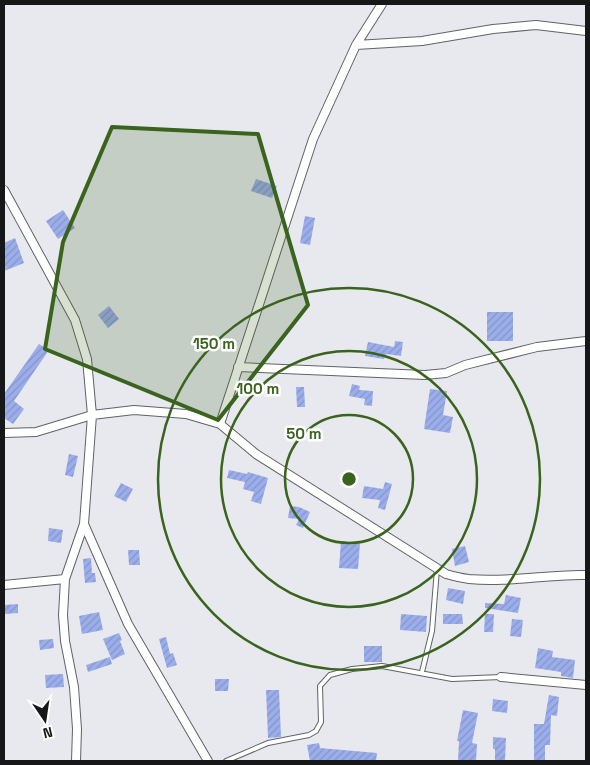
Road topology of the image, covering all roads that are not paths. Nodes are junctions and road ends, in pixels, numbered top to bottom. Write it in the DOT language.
graph roads {
  1 [pos="382,4"];
  2 [pos="586,31"];
  3 [pos="356,45"];
  4 [pos="4,190"];
  5 [pos="586,341"];
  6 [pos="238,367"];
  7 [pos="92,415"];
  8 [pos="220,424"];
  9 [pos="4,433"];
  10 [pos="84,524"];
  11 [pos="437,569"];
  12 [pos="586,575"];
  13 [pos="66,580"];
  14 [pos="4,585"];
  15 [pos="422,672"];
  16 [pos="501,677"];
  17 [pos="586,685"];
  18 [pos="76,761"];
  19 [pos="208,761"];
  20 [pos="226,761"];
  1 -- 3 [label="street"];
  2 -- 3 [label="street"];
  3 -- 6 [label="street"];
  4 -- 7 [label="street"];
  5 -- 6 [label="street"];
  6 -- 8 [label="street"];
  7 -- 8 [label="street"];
  7 -- 9 [label="street"];
  7 -- 10 [label="street"];
  8 -- 11 [label="street"];
  10 -- 13 [label="street"];
  10 -- 19 [label="street"];
  11 -- 12 [label="street"];
  11 -- 15 [label="lane"];
  13 -- 14 [label="street"];
  13 -- 18 [label="street"];
  15 -- 16 [label="lane"];
  15 -- 20 [label="lane"];
  16 -- 17 [label="street"];
}
